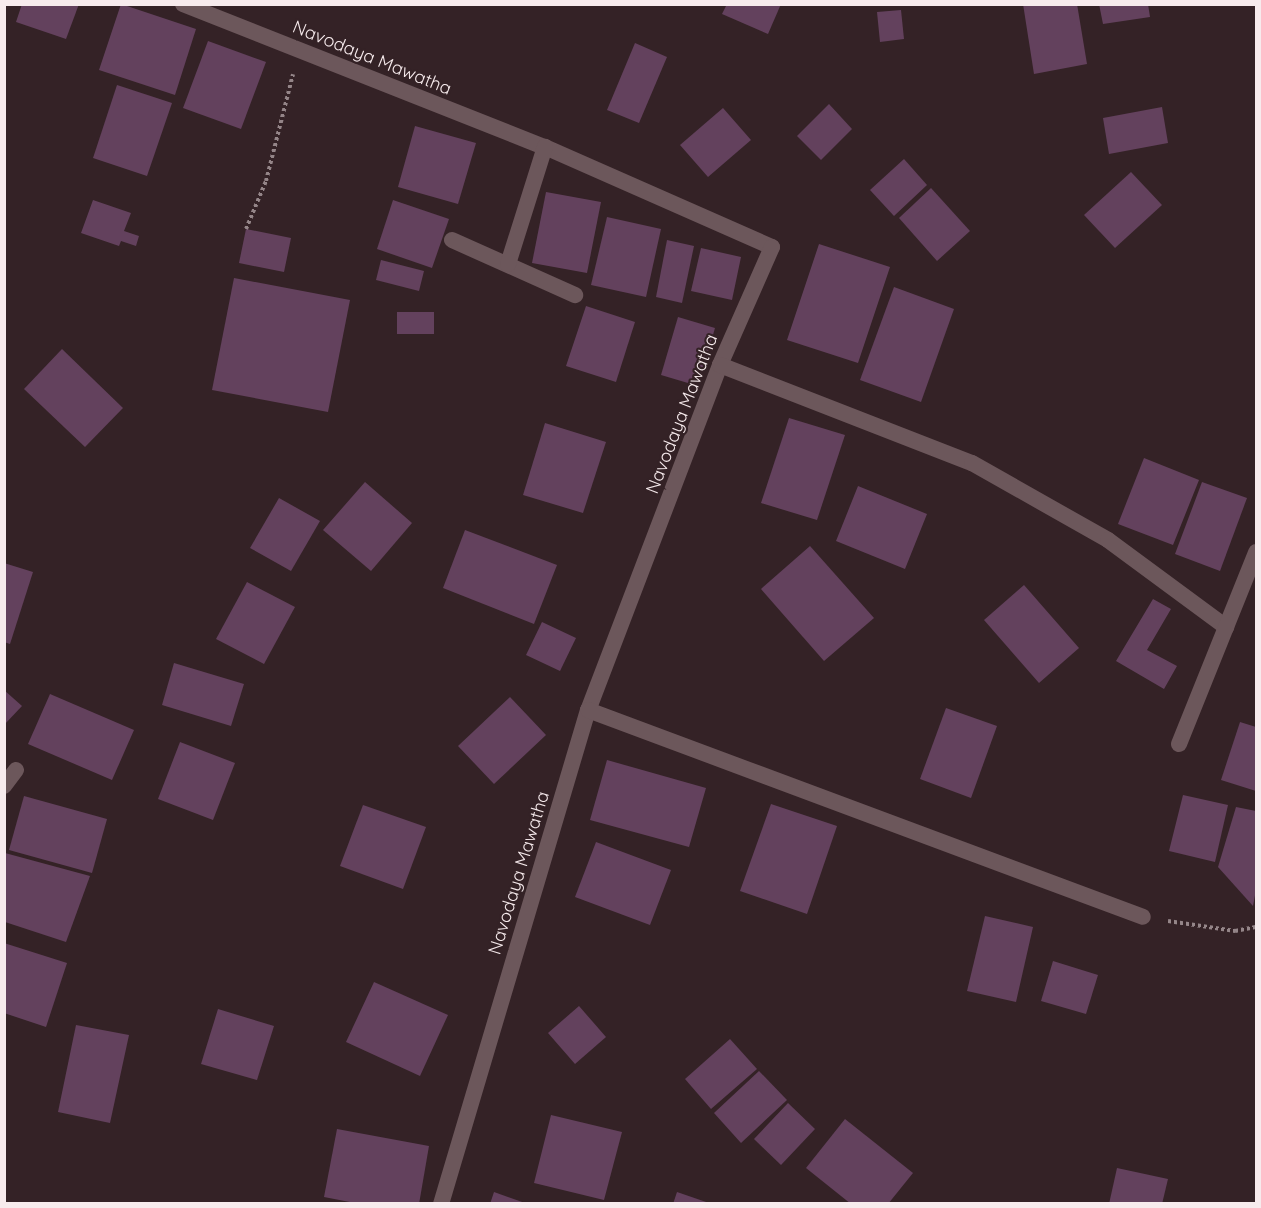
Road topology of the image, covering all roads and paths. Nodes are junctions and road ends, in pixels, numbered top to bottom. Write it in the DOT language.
graph roads {
  1 [pos="183,4"];
  2 [pos="300,51"];
  3 [pos="544,147"];
  4 [pos="246,229"];
  5 [pos="452,240"];
  6 [pos="507,264"];
  7 [pos="575,295"];
  8 [pos="720,365"];
  9 [pos="1257,552"];
  10 [pos="1226,627"];
  11 [pos="588,710"];
  12 [pos="1179,744"];
  13 [pos="16,770"];
  14 [pos="4,786"];
  15 [pos="1143,918"];
  16 [pos="1257,927"];
  17 [pos="441,1203"];
  1 -- 2 [label="street, Navodaya Mawatha"];
  2 -- 3 [label="street, Navodaya Mawatha"];
  2 -- 4 [label="path"];
  3 -- 6 [label="street"];
  3 -- 8 [label="street, Navodaya Mawatha"];
  5 -- 6 [label="street"];
  6 -- 7 [label="street"];
  8 -- 10 [label="street"];
  8 -- 11 [label="street, Navodaya Mawatha"];
  9 -- 10 [label="street"];
  10 -- 12 [label="street"];
  11 -- 15 [label="street"];
  11 -- 17 [label="street, Navodaya Mawatha"];
  13 -- 14 [label="street"];
  15 -- 16 [label="path"];
}
